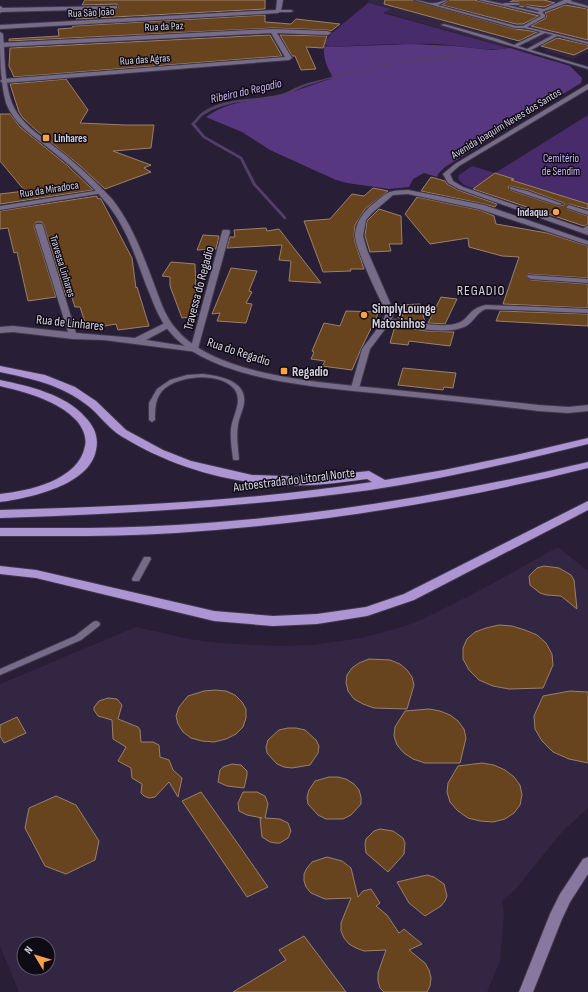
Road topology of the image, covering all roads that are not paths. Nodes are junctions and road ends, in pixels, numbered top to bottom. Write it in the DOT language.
graph roads {
  1 [pos="280,0"];
  2 [pos="416,0"];
  3 [pos="446,0"];
  4 [pos="480,0"];
  5 [pos="560,0"];
  6 [pos="568,1"];
  7 [pos="518,4"];
  8 [pos="434,5"];
  9 [pos="501,5"];
  10 [pos="528,6"];
  11 [pos="115,7"];
  12 [pos="588,7"];
  13 [pos="0,10"];
  14 [pos="278,11"];
  15 [pos="291,11"];
  16 [pos="545,11"];
  17 [pos="540,13"];
  18 [pos="443,25"];
  19 [pos="0,27"];
  20 [pos="524,27"];
  21 [pos="273,31"];
  22 [pos="328,32"];
  23 [pos="545,32"];
  24 [pos="0,34"];
  25 [pos="557,35"];
  26 [pos="0,42"];
  27 [pos="588,43"];
  28 [pos="515,46"];
  29 [pos="534,47"];
  30 [pos="540,48"];
  31 [pos="528,50"];
  32 [pos="1,60"];
  33 [pos="588,68"];
  34 [pos="3,81"];
  35 [pos="588,86"];
  36 [pos="512,188"];
  37 [pos="101,192"];
  38 [pos="560,204"];
  39 [pos="569,207"];
  40 [pos="0,208"];
  41 [pos="588,213"];
  42 [pos="39,226"];
  43 [pos="586,230"];
  44 [pos="226,232"];
  45 [pos="588,243"];
  46 [pos="531,276"];
  47 [pos="588,281"];
  48 [pos="588,311"];
  49 [pos="387,321"];
  50 [pos="167,325"];
  51 [pos="0,330"];
  52 [pos="73,336"];
  53 [pos="137,341"];
  54 [pos="194,350"];
  55 [pos="0,369"];
  56 [pos="0,383"];
  57 [pos="355,388"];
  58 [pos="588,408"];
  59 [pos="152,420"];
  60 [pos="588,440"];
  61 [pos="236,459"];
  62 [pos="588,465"];
  63 [pos="382,483"];
  64 [pos="0,498"];
  65 [pos="588,505"];
  66 [pos="0,514"];
  67 [pos="0,532"];
  68 [pos="147,559"];
  69 [pos="0,570"];
  70 [pos="136,579"];
  71 [pos="96,624"];
  72 [pos="0,672"];
  73 [pos="588,863"];
  74 [pos="526,992"];
  1 -- 14 [label="street"];
  2 -- 8 [label="lane"];
  3 -- 8 [label="lane"];
  4 -- 9 [label="lane"];
  5 -- 6 [label="lane"];
  6 -- 12 [label="lane"];
  6 -- 16 [label="lane"];
  7 -- 9 [label="lane"];
  8 -- 20 [label="lane"];
  9 -- 17 [label="lane"];
  10 -- 16 [label="lane"];
  11 -- 13 [label="street"];
  14 -- 15 [label="lane"];
  14 -- 19 [label="street, Rua São João"];
  16 -- 17 [label="lane"];
  17 -- 20 [label="lane"];
  18 -- 28 [label="lane"];
  20 -- 23 [label="lane"];
  21 -- 22 [label="street, Rua da Paz"];
  21 -- 26 [label="street, Rua da Paz"];
  21 -- 34 [label="street, Rua das Agras"];
  23 -- 25 [label="lane"];
  23 -- 28 [label="lane"];
  24 -- 26 [label="street, Rua do Regadio"];
  25 -- 27 [label="lane"];
  25 -- 29 [label="lane"];
  26 -- 32 [label="street, Rua do Regadio"];
  28 -- 31 [label="lane"];
  29 -- 30 [label="lane"];
  29 -- 31 [label="lane"];
  31 -- 33 [label="lane"];
  32 -- 34 [label="street, Rua do Regadio"];
  34 -- 37 [label="street, Rua do Regadio"];
  35 -- 43 [label="street, Avenida Joaquim Neves dos Santos"];
  36 -- 38 [label="lane"];
  37 -- 40 [label="street, Rua da Miradoca"];
  37 -- 50 [label="street, Rua do Regadio"];
  39 -- 41 [label="lane"];
  42 -- 52 [label="street, Travessa Linhares"];
  44 -- 54 [label="street, Travessa do Regadio"];
  45 -- 49 [label="street"];
  46 -- 47 [label="street"];
  48 -- 49 [label="street"];
  49 -- 57 [label="street"];
  50 -- 53 [label="street"];
  50 -- 54 [label="street, Rua do Regadio"];
  51 -- 52 [label="street, Rua de Linhares"];
  52 -- 53 [label="street, Rua de Linhares"];
  53 -- 54 [label="street, Rua de Linhares"];
  54 -- 57 [label="street, Rua do Regadio"];
  55 -- 63 [label="highway"];
  56 -- 64 [label="highway"];
  57 -- 58 [label="street, Rua do Regadio"];
  59 -- 61 [label="lane"];
  60 -- 63 [label="highway, Autoestrada do Litoral Norte"];
  62 -- 67 [label="highway"];
  63 -- 66 [label="highway, Autoestrada do Litoral Norte"];
  65 -- 69 [label="highway"];
  68 -- 70 [label="lane"];
  71 -- 72 [label="lane"];
  73 -- 74 [label="main road"];
}
